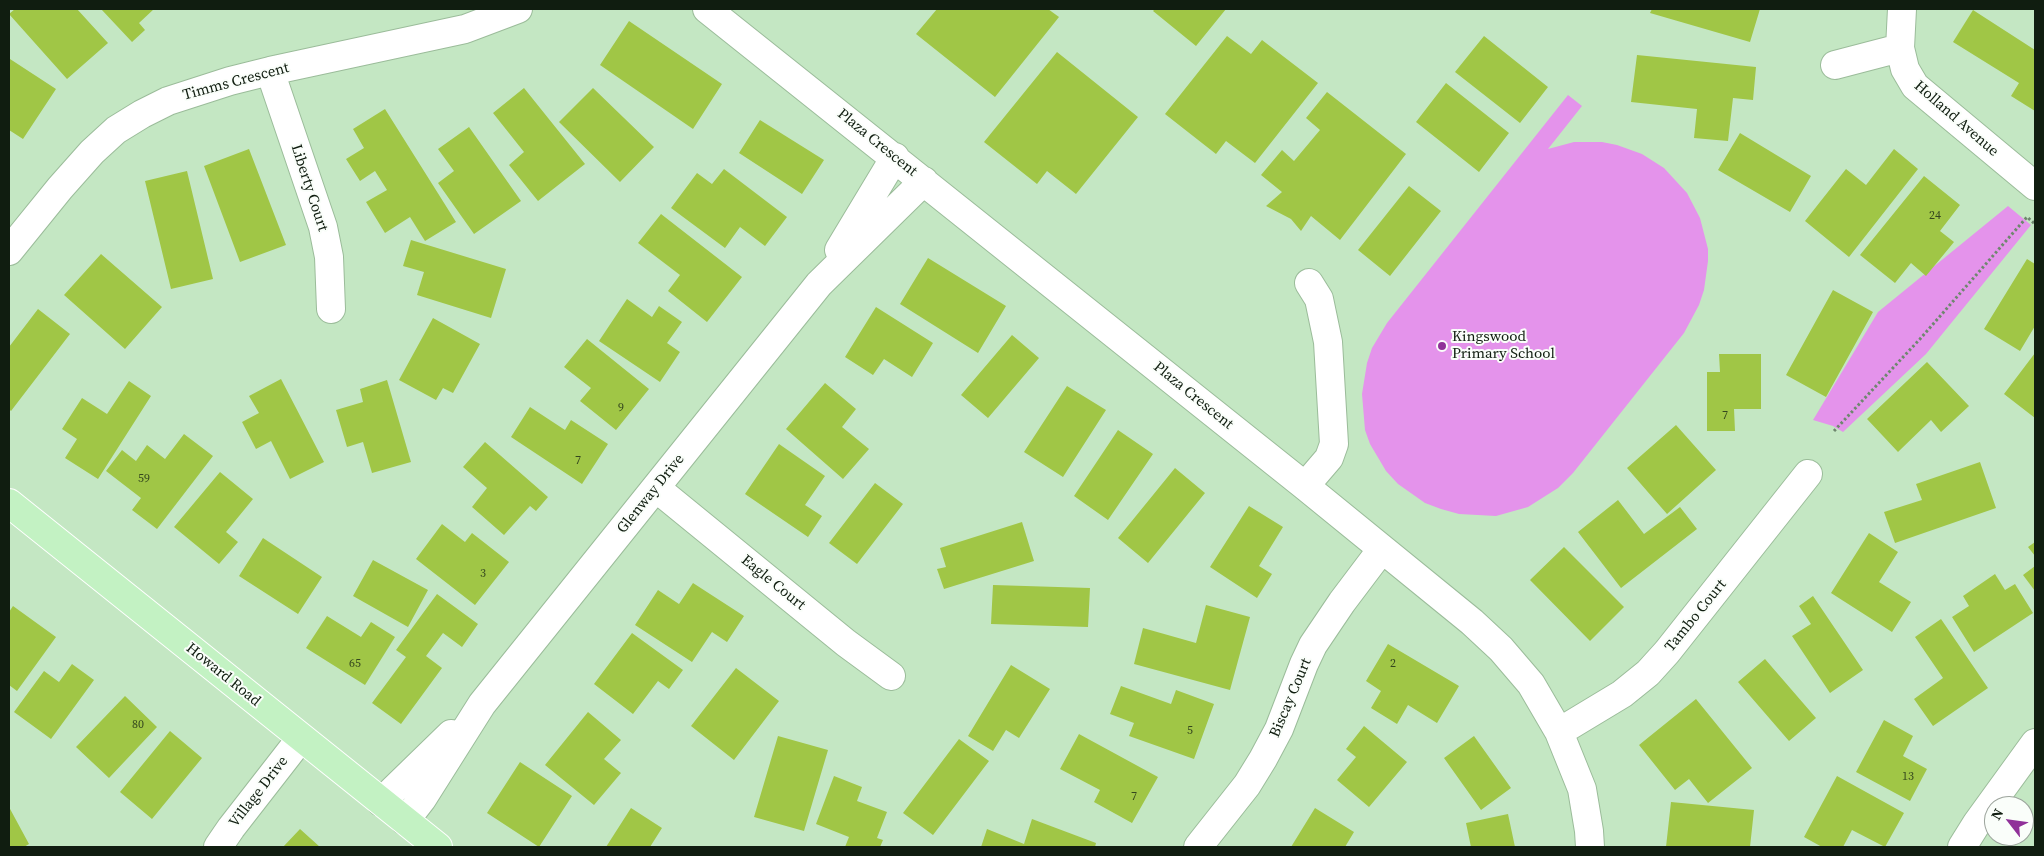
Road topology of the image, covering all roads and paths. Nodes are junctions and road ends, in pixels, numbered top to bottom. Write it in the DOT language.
graph roads {
  1 [pos="518,9"];
  2 [pos="707,9"];
  3 [pos="1902,9"];
  4 [pos="1900,48"];
  5 [pos="1835,65"];
  6 [pos="270,71"];
  7 [pos="895,157"];
  8 [pos="924,181"];
  9 [pos="2035,186"];
  10 [pos="2035,224"];
  11 [pos="9,251"];
  12 [pos="1309,283"];
  13 [pos="819,284"];
  14 [pos="331,309"];
  15 [pos="1834,431"];
  16 [pos="1808,474"];
  17 [pos="1305,486"];
  18 [pos="656,488"];
  19 [pos="9,503"];
  20 [pos="1382,549"];
  21 [pos="891,676"];
  22 [pos="482,704"];
  23 [pos="1560,732"];
  24 [pos="301,738"];
  25 [pos="2035,743"];
  26 [pos="381,802"];
  27 [pos="405,821"];
  28 [pos="218,847"];
  29 [pos="438,847"];
  30 [pos="1198,847"];
  31 [pos="1590,847"];
  32 [pos="1962,847"];
  1 -- 6 [label="street, Timms Crescent"];
  2 -- 7 [label="street, Plaza Crescent"];
  3 -- 4 [label="street, Holland Avenue"];
  4 -- 5 [label="street"];
  4 -- 9 [label="street, Holland Avenue"];
  6 -- 11 [label="street, Timms Crescent"];
  6 -- 14 [label="street, Liberty Court"];
  7 -- 8 [label="street, Plaza Crescent"];
  7 -- 13 [label="street, Glenway Drive"];
  8 -- 13 [label="street, Glenway Drive"];
  8 -- 17 [label="street, Plaza Crescent"];
  10 -- 15 [label="path"];
  12 -- 17 [label="street"];
  13 -- 18 [label="street, Glenway Drive"];
  16 -- 23 [label="street, Tambo Court"];
  17 -- 20 [label="street, Plaza Crescent"];
  18 -- 21 [label="street, Eagle Court"];
  18 -- 22 [label="street, Glenway Drive"];
  19 -- 24 [label="main road, Howard Road"];
  20 -- 23 [label="street, Plaza Crescent"];
  20 -- 30 [label="street, Biscay Court"];
  22 -- 26 [label="street, Glenway Drive"];
  22 -- 27 [label="street, Glenway Drive"];
  23 -- 31 [label="street, Plaza Crescent"];
  24 -- 26 [label="main road, Howard Road"];
  24 -- 28 [label="street, Village Drive"];
  25 -- 32 [label="street"];
  26 -- 27 [label="main road, Howard Road"];
  27 -- 29 [label="main road, Howard Road"];
}
